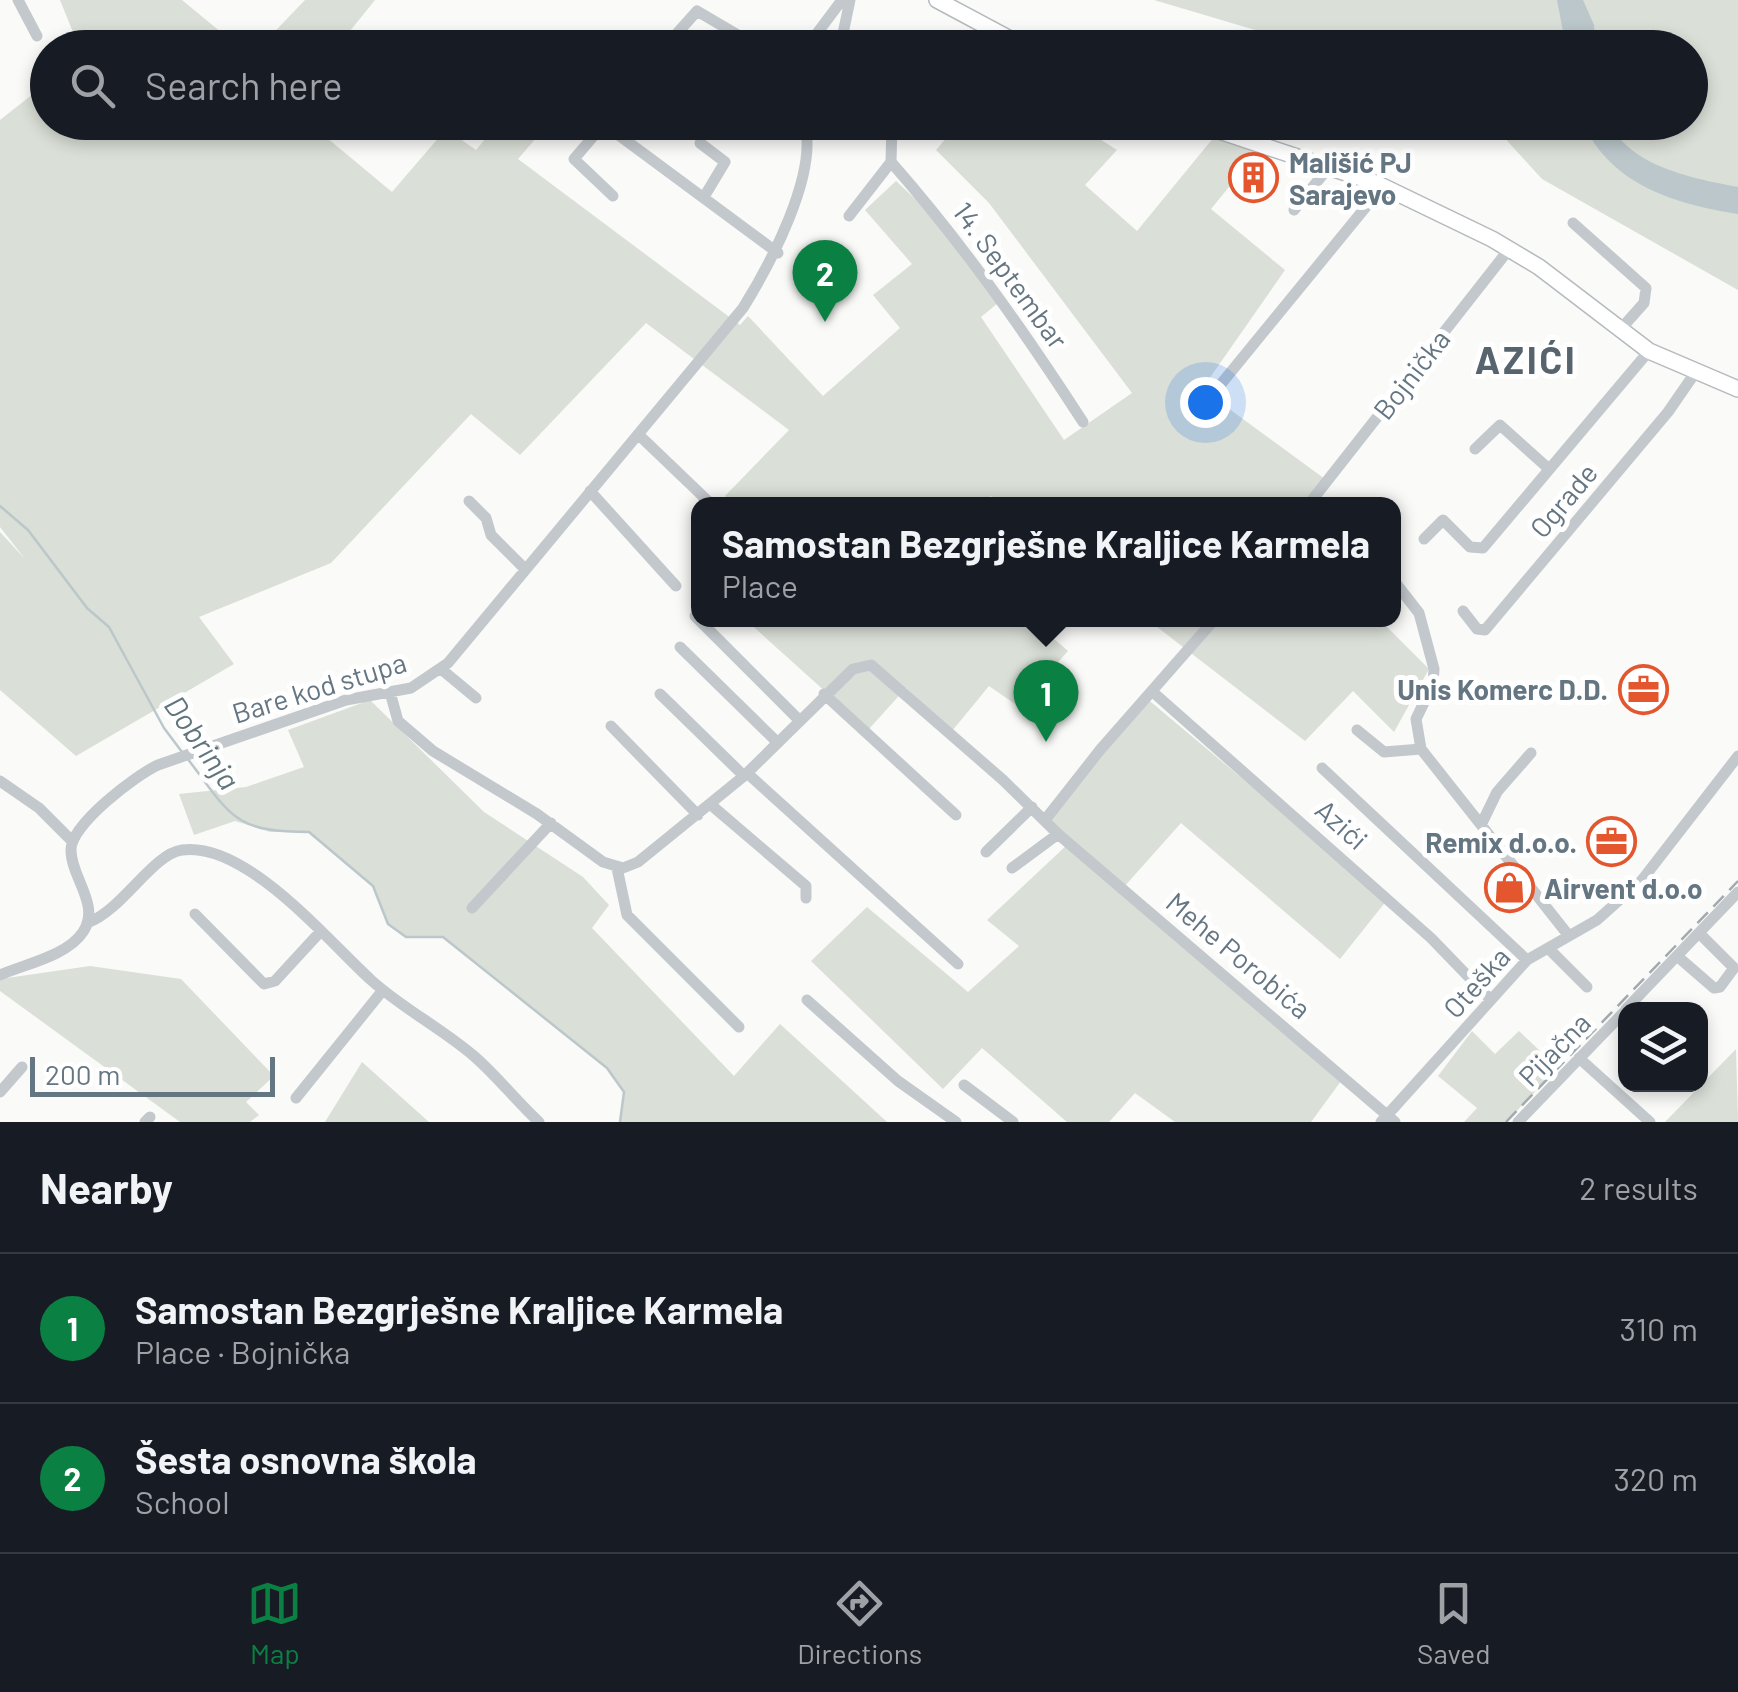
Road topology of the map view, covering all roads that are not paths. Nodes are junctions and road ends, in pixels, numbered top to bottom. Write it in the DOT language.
graph roads {
  1 [pos="18,0"];
  2 [pos="842,0"];
  3 [pos="850,0"];
  4 [pos="937,0"];
  5 [pos="34,30"];
  6 [pos="682,30"];
  7 [pos="731,30"];
  8 [pos="820,30"];
  9 [pos="844,30"];
  10 [pos="993,30"];
  11 [pos="589,140"];
  12 [pos="624,140"];
  13 [pos="807,140"];
  14 [pos="892,140"];
  15 [pos="1247,140"];
  16 [pos="700,143"];
  17 [pos="891,162"];
  18 [pos="1329,167"];
  19 [pos="1383,186"];
  20 [pos="613,196"];
  21 [pos="704,197"];
  22 [pos="1294,210"];
  23 [pos="849,216"];
  24 [pos="1573,223"];
  25 [pos="1510,248"];
  26 [pos="778,252"];
  27 [pos="1619,331"];
  28 [pos="1649,351"];
  29 [pos="1695,374"];
  30 [pos="1221,384"];
  31 [pos="1738,389"];
  32 [pos="1083,422"];
  33 [pos="640,436"];
  34 [pos="1475,450"];
  35 [pos="1549,469"];
  36 [pos="588,494"];
  37 [pos="704,497"];
  38 [pos="1317,497"];
  39 [pos="469,501"];
  40 [pos="1424,538"];
  41 [pos="524,568"];
  42 [pos="657,574"];
  43 [pos="676,586"];
  44 [pos="1401,590"];
  45 [pos="1463,611"];
  46 [pos="706,627"];
  47 [pos="1208,627"];
  48 [pos="680,647"];
  49 [pos="441,670"];
  50 [pos="390,692"];
  51 [pos="1154,693"];
  52 [pos="660,694"];
  53 [pos="824,694"];
  54 [pos="476,698"];
  55 [pos="800,721"];
  56 [pos="611,726"];
  57 [pos="1357,730"];
  58 [pos="778,743"];
  59 [pos="1421,749"];
  60 [pos="1531,754"];
  61 [pos="1738,756"];
  62 [pos="1322,768"];
  63 [pos="746,775"];
  64 [pos="0,781"];
  65 [pos="710,804"];
  66 [pos="1032,807"];
  67 [pos="698,814"];
  68 [pos="956,814"];
  69 [pos="1045,820"];
  70 [pos="550,823"];
  71 [pos="1481,825"];
  72 [pos="1058,834"];
  73 [pos="72,840"];
  74 [pos="986,852"];
  75 [pos="617,868"];
  76 [pos="1012,868"];
  77 [pos="1738,892"];
  78 [pos="806,898"];
  79 [pos="472,908"];
  80 [pos="195,914"];
  81 [pos="87,922"];
  82 [pos="321,931"];
  83 [pos="1700,933"];
  84 [pos="1569,936"];
  85 [pos="1548,948"];
  86 [pos="1677,956"];
  87 [pos="1527,960"];
  88 [pos="958,964"];
  89 [pos="0,975"];
  90 [pos="1587,987"];
  91 [pos="383,990"];
  92 [pos="1490,998"];
  93 [pos="807,1000"];
  94 [pos="1634,1002"];
  95 [pos="1618,1018"];
  96 [pos="739,1026"];
  97 [pos="1579,1058"];
  98 [pos="22,1067"];
  99 [pos="964,1085"];
  100 [pos="0,1092"];
  101 [pos="296,1098"];
  102 [pos="1388,1120"];
  103 [pos="539,1122"];
  104 [pos="956,1122"];
  105 [pos="1012,1122"];
  106 [pos="1518,1122"];
  107 [pos="1650,1122"];
  1 -- 5 [label="street"];
  2 -- 8 [label="street"];
  3 -- 9 [label="street"];
  4 -- 10 [label="main road"];
  6 -- 7 [label="street"];
  11 -- 20 [label="street"];
  12 -- 21 [label="street"];
  13 -- 26 [label="street, Bare kod stupa"];
  14 -- 17 [label="street"];
  15 -- 18 [label="main road"];
  16 -- 21 [label="street"];
  17 -- 23 [label="street"];
  17 -- 32 [label="street, 14. Septembar"];
  18 -- 19 [label="main road"];
  18 -- 22 [label="street"];
  19 -- 25 [label="main road"];
  19 -- 30 [label="street"];
  21 -- 26 [label="street"];
  24 -- 27 [label="street"];
  25 -- 27 [label="main road"];
  25 -- 38 [label="street, Bojnička"];
  26 -- 33 [label="street, Bare kod stupa"];
  27 -- 28 [label="main road"];
  28 -- 29 [label="main road"];
  28 -- 35 [label="street"];
  29 -- 31 [label="main road"];
  29 -- 45 [label="street, Ograde"];
  33 -- 36 [label="street, Bare kod stupa"];
  33 -- 37 [label="street"];
  34 -- 35 [label="street"];
  35 -- 40 [label="street"];
  36 -- 41 [label="street, Bare kod stupa"];
  36 -- 42 [label="street"];
  36 -- 43 [label="street"];
  39 -- 41 [label="street"];
  41 -- 49 [label="street, Bare kod stupa"];
  44 -- 59 [label="street"];
  46 -- 55 [label="street"];
  47 -- 51 [label="street"];
  48 -- 58 [label="street"];
  49 -- 50 [label="street, Bare kod stupa"];
  49 -- 54 [label="street, Bare kod stupa"];
  50 -- 70 [label="street"];
  50 -- 73 [label="street, Bare kod stupa"];
  51 -- 69 [label="street"];
  51 -- 92 [label="street, Azići"];
  52 -- 63 [label="street"];
  53 -- 55 [label="street, Mehe Porobića"];
  53 -- 66 [label="street, Mehe Porobića"];
  53 -- 68 [label="street"];
  55 -- 58 [label="street, Mehe Porobića"];
  56 -- 67 [label="street"];
  57 -- 59 [label="street"];
  58 -- 63 [label="street, Mehe Porobića"];
  59 -- 71 [label="street"];
  60 -- 71 [label="street"];
  61 -- 84 [label="street, Oteška"];
  62 -- 87 [label="street, Azići"];
  63 -- 65 [label="street, Mehe Porobića"];
  63 -- 88 [label="street"];
  64 -- 73 [label="street"];
  65 -- 67 [label="street, Mehe Porobića"];
  65 -- 78 [label="street"];
  66 -- 69 [label="street, Mehe Porobića"];
  66 -- 74 [label="street"];
  67 -- 75 [label="street, Mehe Porobića"];
  69 -- 72 [label="street, Mehe Porobića"];
  70 -- 75 [label="street"];
  70 -- 79 [label="street"];
  71 -- 84 [label="street"];
  72 -- 76 [label="street"];
  72 -- 102 [label="street, Mehe Porobića"];
  73 -- 81 [label="street"];
  75 -- 96 [label="street"];
  77 -- 83 [label="street, Pijačna"];
  80 -- 82 [label="street"];
  81 -- 82 [label="street"];
  81 -- 89 [label="street"];
  82 -- 91 [label="street"];
  83 -- 86 [label="street, Pijačna"];
  83 -- 86 [label="street"];
  84 -- 85 [label="street, Oteška"];
  85 -- 87 [label="street, Oteška"];
  85 -- 90 [label="street"];
  86 -- 94 [label="street, Pijačna"];
  87 -- 92 [label="street, Oteška"];
  91 -- 101 [label="street"];
  91 -- 103 [label="street"];
  92 -- 102 [label="street, Oteška"];
  93 -- 104 [label="street"];
  95 -- 97 [label="street, Pijačna"];
  97 -- 106 [label="street, Pijačna"];
  97 -- 107 [label="street"];
  98 -- 100 [label="street"];
  99 -- 105 [label="street"];
}
